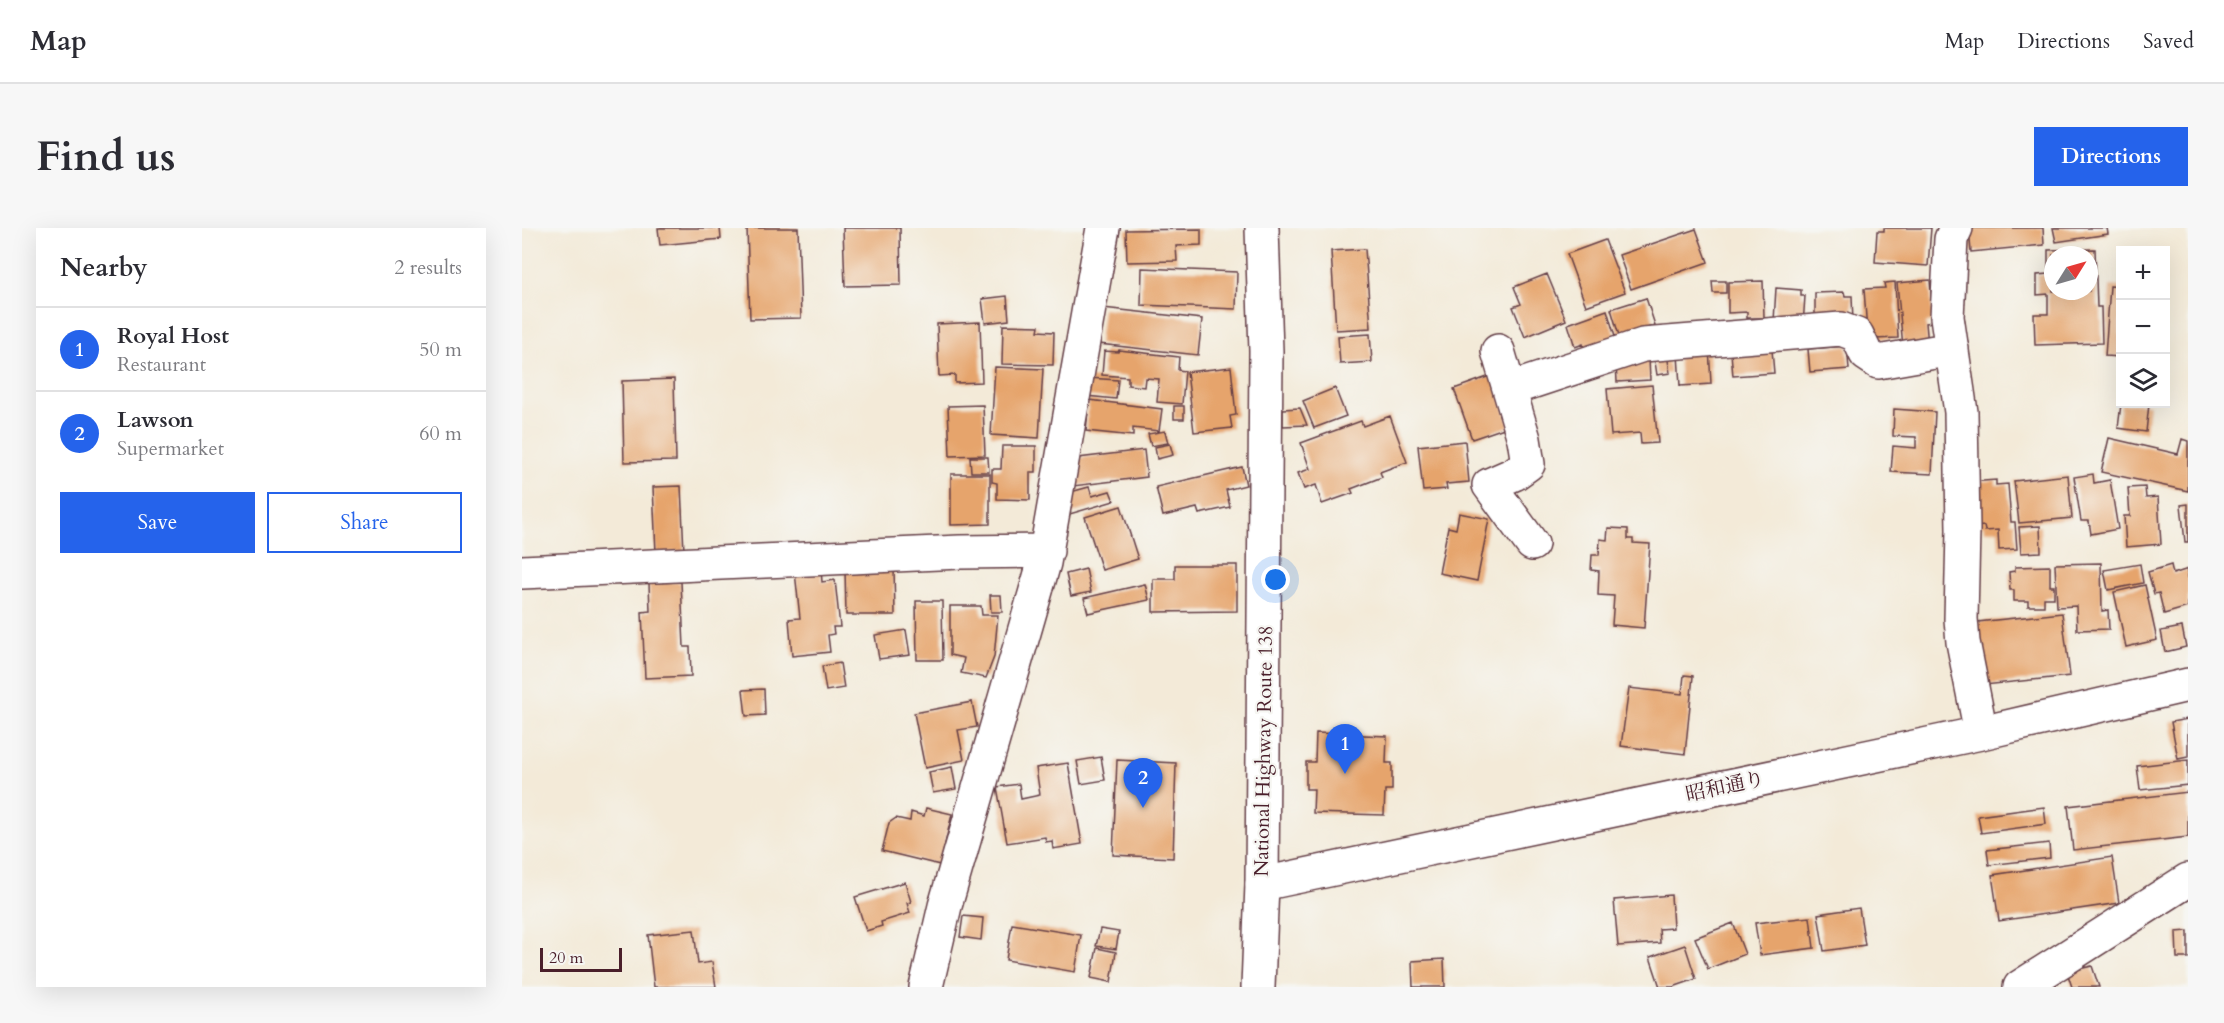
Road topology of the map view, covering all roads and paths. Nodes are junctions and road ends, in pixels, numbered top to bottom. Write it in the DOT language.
graph roads {
  1 [pos="1104,228"];
  2 [pos="1262,228"];
  3 [pos="1956,228"];
  4 [pos="1952,350"];
  5 [pos="1498,351"];
  6 [pos="1510,389"];
  7 [pos="1532,544"];
  8 [pos="1047,551"];
  9 [pos="522,572"];
  10 [pos="2188,685"];
  11 [pos="1981,733"];
  12 [pos="2188,880"];
  13 [pos="1262,884"];
  14 [pos="926,987"];
  15 [pos="1258,987"];
  16 [pos="2020,987"];
  1 -- 8 [label="main road"];
  2 -- 13 [label="main road, National Highway Route 138"];
  3 -- 4 [label="main road"];
  4 -- 6 [label="main road"];
  4 -- 11 [label="main road"];
  5 -- 6 [label="main road"];
  6 -- 7 [label="main road"];
  8 -- 9 [label="main road"];
  8 -- 14 [label="main road"];
  10 -- 11 [label="main road, 昭和通り"];
  11 -- 13 [label="main road, 昭和通り"];
  12 -- 16 [label="main road"];
  13 -- 15 [label="main road, National Highway Route 138"];
}
